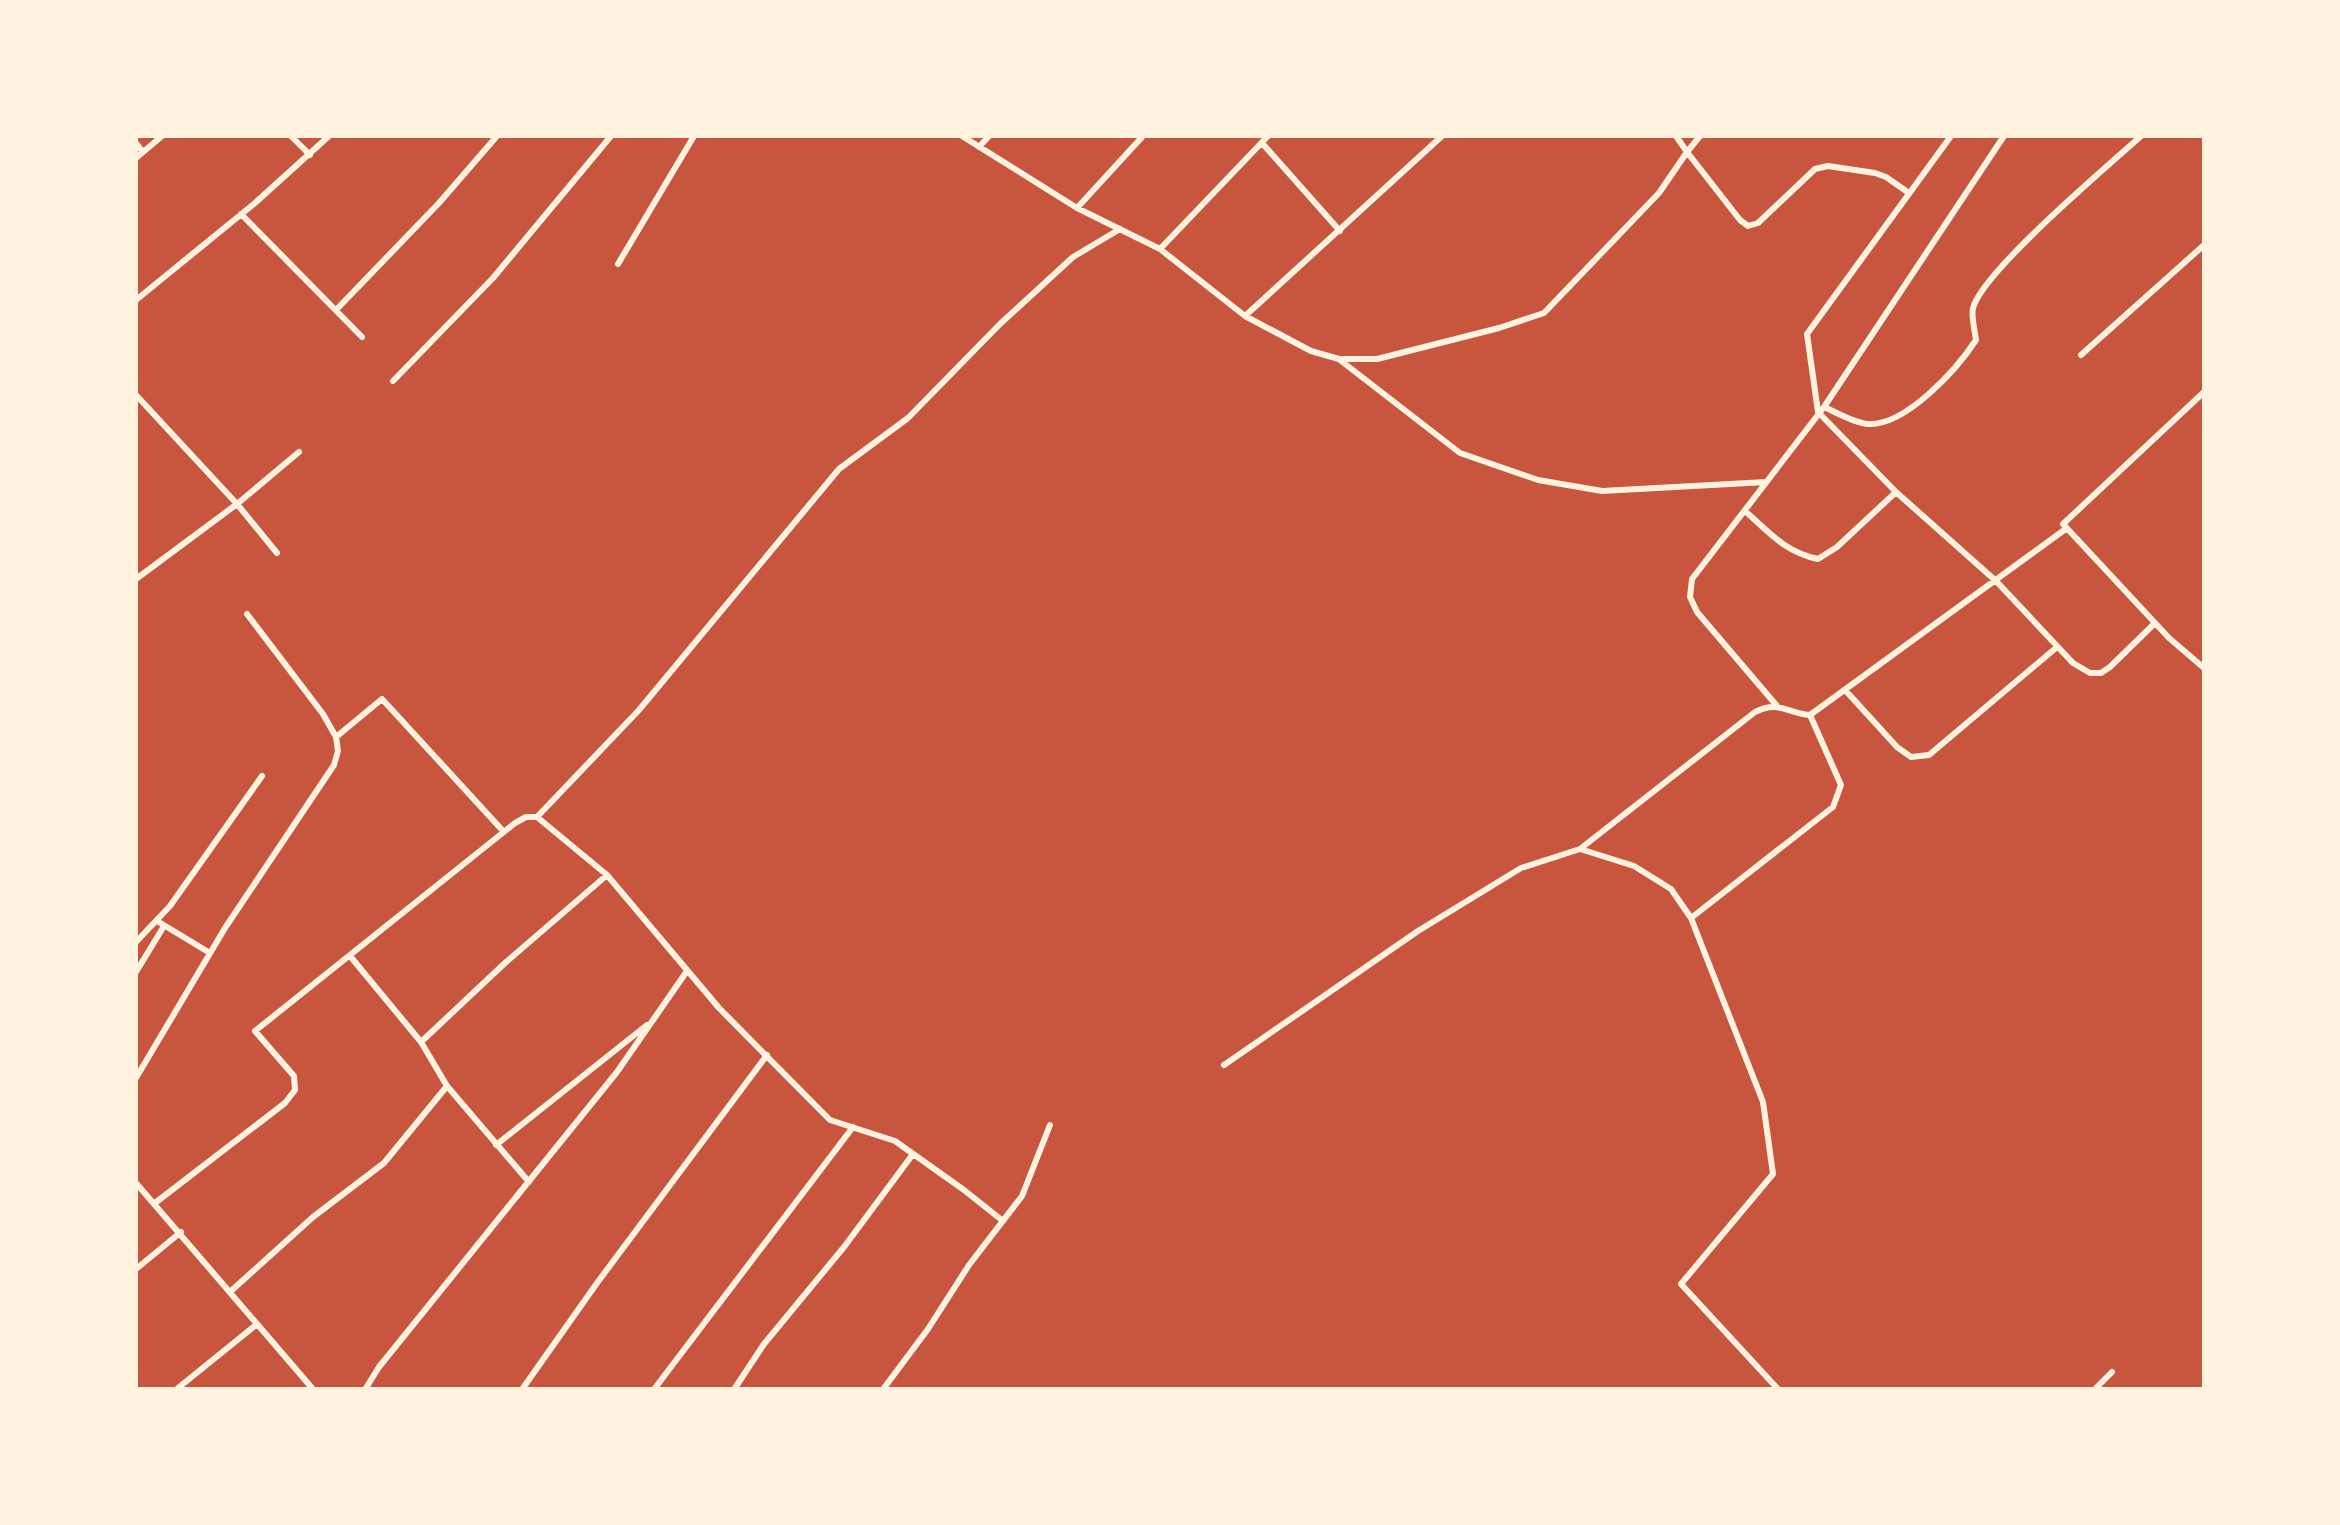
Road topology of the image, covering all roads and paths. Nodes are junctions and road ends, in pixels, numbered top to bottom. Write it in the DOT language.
graph roads {
  1 [pos="162,136"];
  2 [pos="291,136"];
  3 [pos="329,136"];
  4 [pos="496,136"];
  5 [pos="611,136"];
  6 [pos="694,136"];
  7 [pos="962,136"];
  8 [pos="989,136"];
  9 [pos="1143,136"];
  10 [pos="1268,136"];
  11 [pos="1442,136"];
  12 [pos="1676,136"];
  13 [pos="1700,136"];
  14 [pos="1951,136"];
  15 [pos="2004,136"];
  16 [pos="2140,136"];
  17 [pos="136,143"];
  18 [pos="1262,143"];
  19 [pos="979,147"];
  20 [pos="143,152"];
  21 [pos="1687,152"];
  22 [pos="310,155"];
  23 [pos="136,158"];
  24 [pos="1910,193"];
  25 [pos="1077,208"];
  26 [pos="242,214"];
  27 [pos="1119,229"];
  28 [pos="1340,231"];
  29 [pos="2204,245"];
  30 [pos="1160,249"];
  31 [pos="618,264"];
  32 [pos="136,300"];
  33 [pos="336,310"];
  34 [pos="1245,316"];
  35 [pos="362,337"];
  36 [pos="2081,355"];
  37 [pos="1339,359"];
  38 [pos="393,381"];
  39 [pos="2204,392"];
  40 [pos="136,395"];
  41 [pos="1824,407"];
  42 [pos="1818,412"];
  43 [pos="299,452"];
  44 [pos="1766,482"];
  45 [pos="1896,492"];
  46 [pos="237,504"];
  47 [pos="1746,511"];
  48 [pos="2067,528"];
  49 [pos="277,553"];
  50 [pos="136,579"];
  51 [pos="1996,581"];
  52 [pos="247,614"];
  53 [pos="2155,623"];
  54 [pos="2057,647"];
  55 [pos="2204,668"];
  56 [pos="1846,691"];
  57 [pos="1777,706"];
  58 [pos="1810,715"];
  59 [pos="336,737"];
  60 [pos="262,776"];
  61 [pos="537,817"];
  62 [pos="504,832"];
  63 [pos="1580,849"];
  64 [pos="607,875"];
  65 [pos="1691,918"];
  66 [pos="157,921"];
  67 [pos="164,926"];
  68 [pos="136,942"];
  69 [pos="210,953"];
  70 [pos="350,956"];
  71 [pos="687,971"];
  72 [pos="136,972"];
  73 [pos="652,1021"];
  74 [pos="421,1042"];
  75 [pos="767,1055"];
  76 [pos="1224,1065"];
  77 [pos="136,1077"];
  78 [pos="447,1086"];
  79 [pos="1050,1125"];
  80 [pos="853,1127"];
  81 [pos="496,1145"];
  82 [pos="913,1154"];
  83 [pos="529,1182"];
  84 [pos="136,1183"];
  85 [pos="155,1203"];
  86 [pos="1003,1221"];
  87 [pos="181,1232"];
  88 [pos="136,1269"];
  89 [pos="231,1291"];
  90 [pos="257,1324"];
  91 [pos="2112,1372"];
  92 [pos="178,1389"];
  93 [pos="312,1389"];
  94 [pos="366,1389"];
  95 [pos="523,1389"];
  96 [pos="655,1389"];
  97 [pos="735,1389"];
  98 [pos="884,1389"];
  99 [pos="1777,1389"];
  100 [pos="2096,1389"];
  1 -- 20 [label="street"];
  2 -- 22 [label="street"];
  3 -- 22 [label="street"];
  4 -- 33 [label="street"];
  5 -- 38 [label="street"];
  6 -- 31 [label="street"];
  7 -- 19 [label="street"];
  8 -- 19 [label="street"];
  9 -- 25 [label="street"];
  10 -- 18 [label="street"];
  11 -- 28 [label="street"];
  12 -- 21 [label="street"];
  13 -- 21 [label="street"];
  14 -- 24 [label="street"];
  15 -- 41 [label="street"];
  16 -- 41 [label="street"];
  17 -- 20 [label="street"];
  18 -- 28 [label="street"];
  18 -- 30 [label="street"];
  19 -- 25 [label="street"];
  20 -- 23 [label="street"];
  21 -- 24 [label="street"];
  21 -- 37 [label="street"];
  22 -- 26 [label="street"];
  24 -- 42 [label="street"];
  25 -- 27 [label="street"];
  26 -- 32 [label="street"];
  26 -- 33 [label="street"];
  27 -- 30 [label="street"];
  27 -- 61 [label="street"];
  28 -- 34 [label="street"];
  29 -- 36 [label="street"];
  30 -- 34 [label="street"];
  33 -- 35 [label="street"];
  34 -- 37 [label="street"];
  37 -- 44 [label="street"];
  39 -- 48 [label="street"];
  40 -- 46 [label="street"];
  41 -- 42 [label="street"];
  42 -- 44 [label="street"];
  42 -- 45 [label="street"];
  43 -- 46 [label="street"];
  44 -- 47 [label="street"];
  45 -- 47 [label="street"];
  45 -- 51 [label="street"];
  46 -- 49 [label="street"];
  46 -- 50 [label="street"];
  47 -- 57 [label="street"];
  48 -- 51 [label="street"];
  48 -- 53 [label="street"];
  51 -- 54 [label="street"];
  51 -- 56 [label="street"];
  52 -- 59 [label="street"];
  53 -- 54 [label="street"];
  53 -- 55 [label="street"];
  54 -- 56 [label="street"];
  56 -- 58 [label="street"];
  57 -- 58 [label="street"];
  57 -- 63 [label="street"];
  58 -- 65 [label="street"];
  59 -- 62 [label="street"];
  59 -- 69 [label="street"];
  60 -- 66 [label="street"];
  61 -- 62 [label="street"];
  61 -- 64 [label="street"];
  62 -- 70 [label="street"];
  63 -- 65 [label="street"];
  63 -- 76 [label="street"];
  64 -- 71 [label="street"];
  64 -- 74 [label="street"];
  65 -- 99 [label="street"];
  66 -- 67 [label="street"];
  66 -- 68 [label="street"];
  67 -- 69 [label="street"];
  67 -- 72 [label="street"];
  69 -- 77 [label="street"];
  70 -- 74 [label="street"];
  70 -- 85 [label="street"];
  71 -- 73 [label="street"];
  71 -- 75 [label="street"];
  73 -- 81 [label="street"];
  73 -- 83 [label="street"];
  74 -- 78 [label="street"];
  75 -- 80 [label="street"];
  75 -- 95 [label="street"];
  78 -- 81 [label="street"];
  78 -- 89 [label="street"];
  79 -- 86 [label="street"];
  80 -- 82 [label="street"];
  80 -- 96 [label="street"];
  81 -- 83 [label="street"];
  82 -- 86 [label="street"];
  82 -- 97 [label="street"];
  83 -- 94 [label="street"];
  84 -- 85 [label="street"];
  85 -- 87 [label="street"];
  86 -- 98 [label="street"];
  87 -- 88 [label="street"];
  87 -- 89 [label="street"];
  89 -- 90 [label="street"];
  90 -- 92 [label="street"];
  90 -- 93 [label="street"];
  91 -- 100 [label="street"];
}
